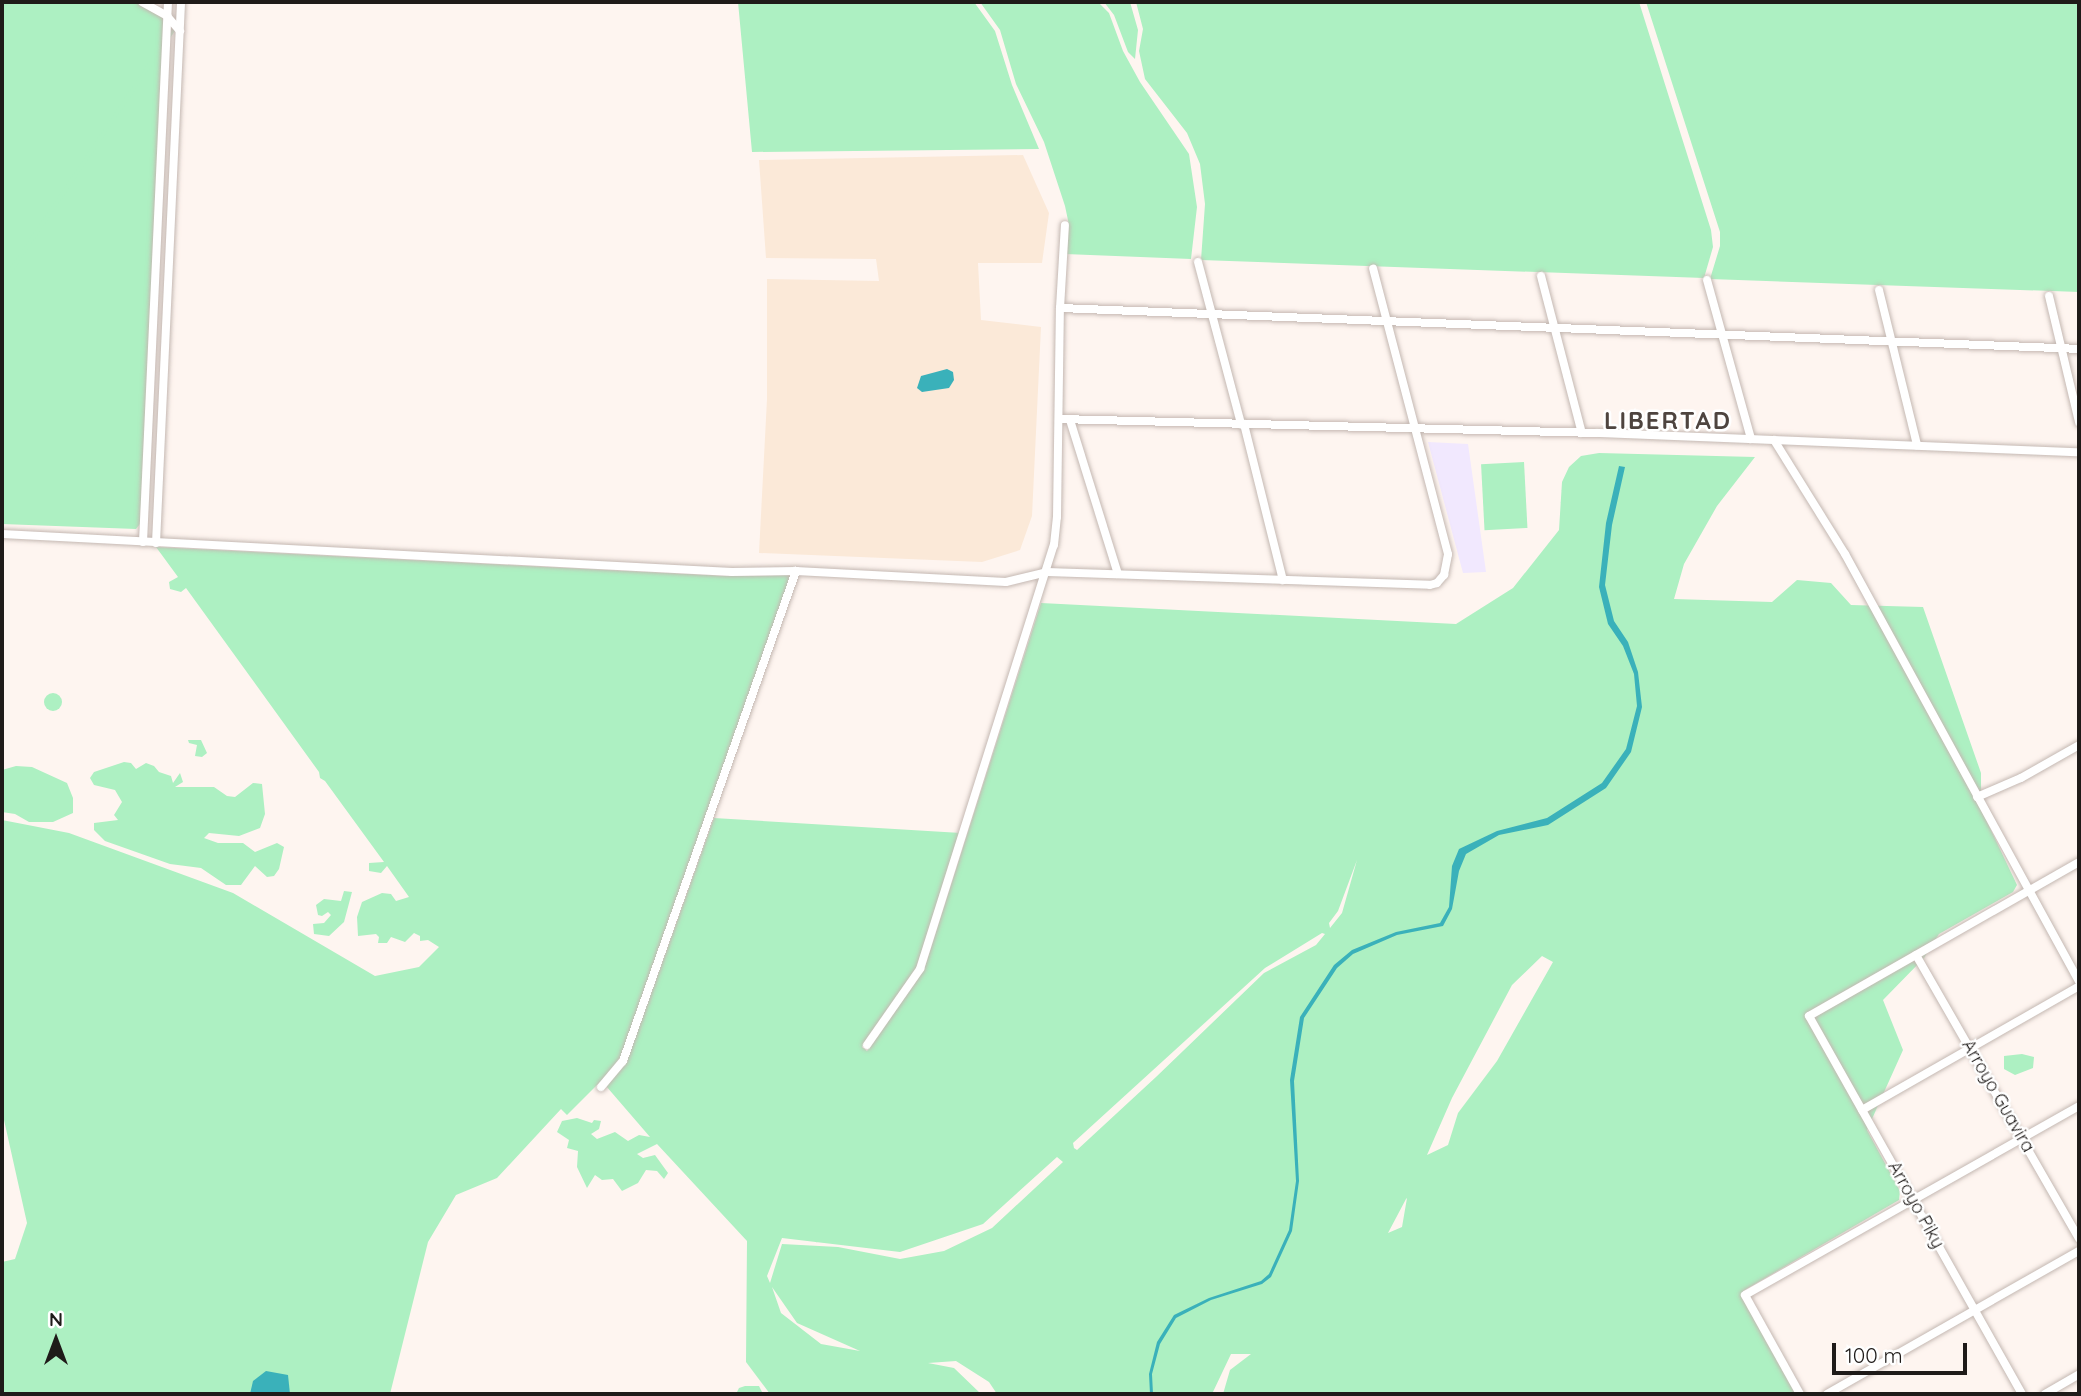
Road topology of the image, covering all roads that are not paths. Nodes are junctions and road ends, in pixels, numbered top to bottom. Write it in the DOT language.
graph roads {
  1 [pos="142,2"];
  2 [pos="168,2"];
  3 [pos="181,2"];
  4 [pos="167,16"];
  5 [pos="180,32"];
  6 [pos="1065,225"];
  7 [pos="1198,262"];
  8 [pos="1373,269"];
  9 [pos="1541,276"];
  10 [pos="1707,279"];
  11 [pos="1879,290"];
  12 [pos="2049,296"];
  13 [pos="1060,308"];
  14 [pos="1212,314"];
  15 [pos="1386,321"];
  16 [pos="1555,327"];
  17 [pos="1723,335"];
  18 [pos="1892,341"];
  19 [pos="2062,348"];
  20 [pos="2079,349"];
  21 [pos="1059,419"];
  22 [pos="1070,420"];
  23 [pos="2079,422"];
  24 [pos="1242,424"];
  25 [pos="1415,428"];
  26 [pos="1582,433"];
  27 [pos="1751,439"];
  28 [pos="1774,440"];
  29 [pos="1917,445"];
  30 [pos="2079,452"];
  31 [pos="2,534"];
  32 [pos="143,542"];
  33 [pos="156,543"];
  34 [pos="796,571"];
  35 [pos="1047,572"];
  36 [pos="1118,575"];
  37 [pos="1283,580"];
  38 [pos="2079,745"];
  39 [pos="1977,797"];
  40 [pos="2079,862"];
  41 [pos="2028,891"];
  42 [pos="1916,955"];
  43 [pos="2079,983"];
  44 [pos="867,1045"];
  45 [pos="1970,1048"];
  46 [pos="601,1087"];
  47 [pos="2079,1106"];
  48 [pos="1862,1110"];
  49 [pos="2022,1139"];
  50 [pos="1913,1200"];
  51 [pos="2079,1238"];
  52 [pos="2079,1251"];
  53 [pos="1975,1310"];
  54 [pos="2079,1374"];
  55 [pos="1800,1394"];
  56 [pos="1827,1394"];
  57 [pos="2022,1394"];
  58 [pos="2045,1394"];
  1 -- 4 [label="street"];
  2 -- 4 [label="street"];
  3 -- 5 [label="street"];
  4 -- 5 [label="street"];
  4 -- 32 [label="street"];
  5 -- 33 [label="street"];
  6 -- 13 [label="street"];
  7 -- 14 [label="street"];
  8 -- 15 [label="street"];
  9 -- 16 [label="street"];
  10 -- 17 [label="street"];
  11 -- 18 [label="street"];
  12 -- 19 [label="street"];
  13 -- 14 [label="street"];
  13 -- 21 [label="street"];
  14 -- 15 [label="street"];
  14 -- 24 [label="street"];
  15 -- 16 [label="street"];
  15 -- 25 [label="street"];
  16 -- 17 [label="street"];
  16 -- 26 [label="street"];
  17 -- 18 [label="street"];
  17 -- 27 [label="street"];
  18 -- 19 [label="street"];
  18 -- 29 [label="street"];
  19 -- 20 [label="street"];
  19 -- 23 [label="street"];
  21 -- 22 [label="street"];
  21 -- 35 [label="street"];
  22 -- 24 [label="street"];
  22 -- 36 [label="street"];
  24 -- 25 [label="street"];
  24 -- 37 [label="street"];
  25 -- 26 [label="street"];
  25 -- 37 [label="street"];
  26 -- 27 [label="street"];
  27 -- 28 [label="street"];
  28 -- 29 [label="street"];
  28 -- 39 [label="street"];
  29 -- 30 [label="street"];
  31 -- 32 [label="street"];
  32 -- 33 [label="street"];
  33 -- 34 [label="street"];
  34 -- 35 [label="street"];
  34 -- 46 [label="street"];
  35 -- 36 [label="street"];
  35 -- 44 [label="street"];
  36 -- 37 [label="street"];
  38 -- 39 [label="street"];
  39 -- 41 [label="street"];
  40 -- 41 [label="street"];
  41 -- 42 [label="street"];
  41 -- 43 [label="street"];
  42 -- 45 [label="street, Arroyo Guavira"];
  42 -- 48 [label="street, Arroyo Piky"];
  43 -- 45 [label="street"];
  45 -- 48 [label="street"];
  45 -- 49 [label="street, Arroyo Guavira"];
  47 -- 49 [label="street"];
  48 -- 50 [label="street, Arroyo Piky"];
  49 -- 50 [label="street"];
  49 -- 51 [label="street, Arroyo Guavira"];
  50 -- 53 [label="street, Arroyo Piky"];
  50 -- 55 [label="street"];
  52 -- 53 [label="street"];
  53 -- 56 [label="street"];
  53 -- 57 [label="street, Arroyo Piky"];
  54 -- 58 [label="street"];
}
